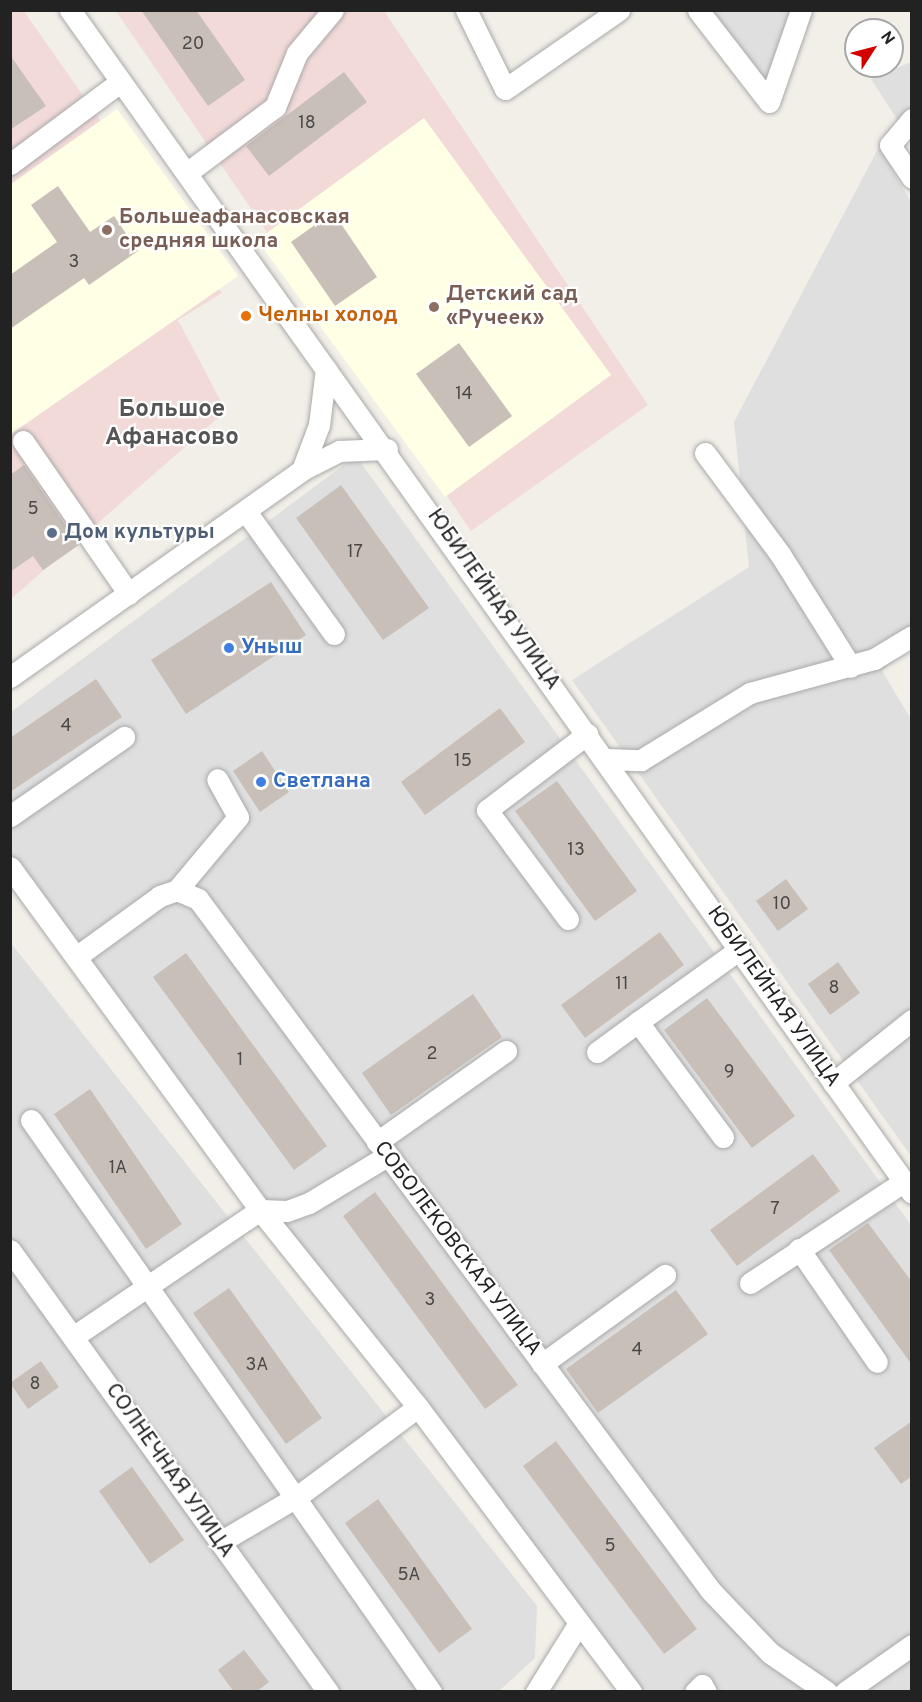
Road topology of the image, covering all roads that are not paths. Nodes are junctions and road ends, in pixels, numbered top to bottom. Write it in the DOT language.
graph roads {
  1 [pos="70,10"];
  2 [pos="333,10"];
  3 [pos="466,10"];
  4 [pos="619,10"];
  5 [pos="698,10"];
  6 [pos="801,10"];
  7 [pos="120,82"];
  8 [pos="912,119"];
  9 [pos="10,164"];
  10 [pos="188,172"];
  11 [pos="912,178"];
  12 [pos="326,369"];
  13 [pos="23,441"];
  14 [pos="387,449"];
  15 [pos="705,453"];
  16 [pos="302,470"];
  17 [pos="247,513"];
  18 [pos="129,594"];
  19 [pos="334,634"];
  20 [pos="912,636"];
  21 [pos="851,667"];
  22 [pos="10,677"];
  23 [pos="587,734"];
  24 [pos="124,737"];
  25 [pos="605,759"];
  26 [pos="218,779"];
  27 [pos="10,816"];
  28 [pos="10,867"];
  29 [pos="177,890"];
  30 [pos="568,919"];
  31 [pos="740,949"];
  32 [pos="76,957"];
  33 [pos="912,1020"];
  34 [pos="638,1022"];
  35 [pos="506,1051"];
  36 [pos="597,1052"];
  37 [pos="833,1083"];
  38 [pos="31,1120"];
  39 [pos="723,1137"];
  40 [pos="382,1149"];
  41 [pos="907,1187"];
  42 [pos="260,1210"];
  43 [pos="799,1249"];
  44 [pos="10,1250"];
  45 [pos="665,1275"];
  46 [pos="149,1282"];
  47 [pos="750,1283"];
  48 [pos="73,1337"];
  49 [pos="878,1362"];
  50 [pos="542,1364"];
  51 [pos="418,1407"];
  52 [pos="298,1496"];
  53 [pos="220,1542"];
  54 [pos="579,1623"];
  55 [pos="912,1645"];
  56 [pos="328,1692"];
  57 [pos="431,1692"];
  58 [pos="536,1692"];
  59 [pos="632,1692"];
  60 [pos="695,1692"];
  61 [pos="706,1692"];
  62 [pos="826,1692"];
  63 [pos="845,1692"];
  1 -- 7 [label="street, ЮБИЛЕЙНАЯ УЛИЦА"];
  2 -- 10 [label="street"];
  3 -- 4 [label="street"];
  5 -- 6 [label="street"];
  7 -- 9 [label="street"];
  7 -- 10 [label="street, ЮБИЛЕЙНАЯ УЛИЦА"];
  8 -- 11 [label="street"];
  10 -- 12 [label="street, ЮБИЛЕЙНАЯ УЛИЦА"];
  12 -- 14 [label="street, ЮБИЛЕЙНАЯ УЛИЦА"];
  12 -- 16 [label="street"];
  13 -- 18 [label="street"];
  14 -- 16 [label="street"];
  14 -- 23 [label="street, ЮБИЛЕЙНАЯ УЛИЦА"];
  15 -- 21 [label="street"];
  16 -- 17 [label="street"];
  17 -- 18 [label="street"];
  17 -- 19 [label="street"];
  18 -- 22 [label="street"];
  20 -- 21 [label="street"];
  21 -- 25 [label="street"];
  23 -- 25 [label="street, ЮБИЛЕЙНАЯ УЛИЦА"];
  23 -- 30 [label="street"];
  24 -- 27 [label="street"];
  25 -- 31 [label="street, ЮБИЛЕЙНАЯ УЛИЦА"];
  26 -- 29 [label="street"];
  28 -- 32 [label="street"];
  29 -- 32 [label="street"];
  29 -- 40 [label="street, СОБОЛЕКОВСКАЯ УЛИЦА"];
  31 -- 34 [label="street"];
  31 -- 37 [label="street, ЮБИЛЕЙНАЯ УЛИЦА"];
  32 -- 42 [label="street"];
  33 -- 37 [label="street"];
  34 -- 36 [label="street"];
  34 -- 39 [label="street"];
  35 -- 40 [label="street"];
  37 -- 41 [label="street, ЮБИЛЕЙНАЯ УЛИЦА"];
  38 -- 46 [label="street"];
  40 -- 42 [label="street"];
  40 -- 50 [label="street, СОБОЛЕКОВСКАЯ УЛИЦА"];
  41 -- 43 [label="street"];
  42 -- 46 [label="street"];
  42 -- 51 [label="street"];
  43 -- 47 [label="street"];
  43 -- 49 [label="street"];
  44 -- 48 [label="street, СОЛНЕЧНАЯ УЛИЦА"];
  45 -- 50 [label="street"];
  46 -- 48 [label="street"];
  46 -- 52 [label="street"];
  48 -- 53 [label="street, СОЛНЕЧНАЯ УЛИЦА"];
  50 -- 62 [label="street, СОБОЛЕКОВСКАЯ УЛИЦА"];
  51 -- 52 [label="street"];
  51 -- 54 [label="street"];
  52 -- 53 [label="street"];
  52 -- 57 [label="street"];
  53 -- 56 [label="street, СОЛНЕЧНАЯ УЛИЦА"];
  54 -- 58 [label="street"];
  54 -- 59 [label="street"];
  55 -- 63 [label="street"];
  60 -- 61 [label="street"];
}
